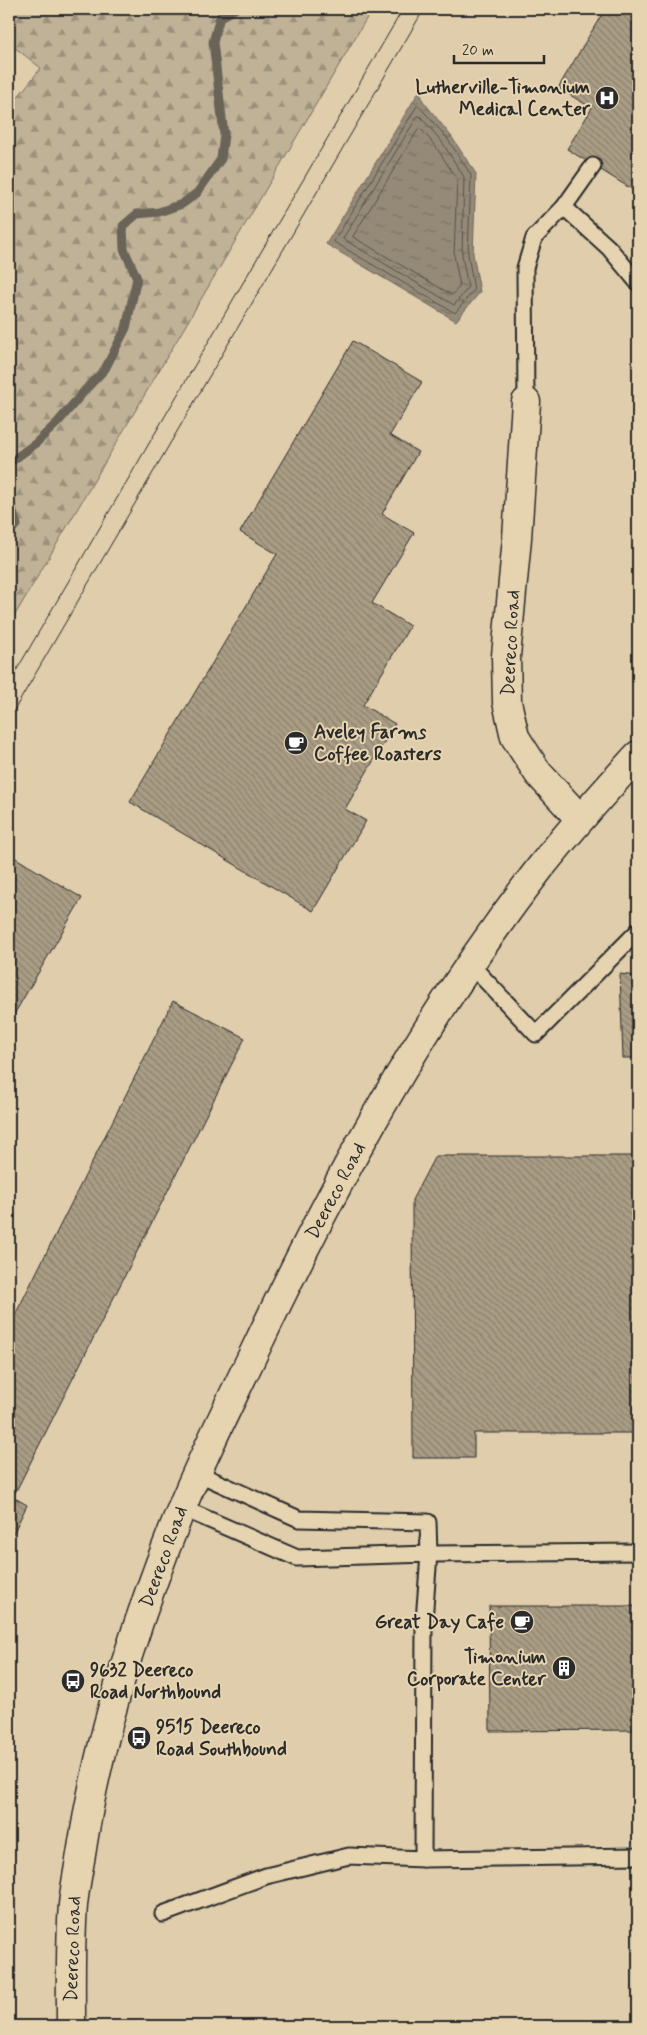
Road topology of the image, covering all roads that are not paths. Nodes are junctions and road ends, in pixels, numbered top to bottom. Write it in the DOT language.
graph roads {
  1 [pos="593,166"];
  2 [pos="564,206"];
  3 [pos="638,283"];
  4 [pos="526,402"];
  5 [pos="638,755"];
  6 [pos="580,819"];
  7 [pos="638,931"];
  8 [pos="471,965"];
  9 [pos="197,1473"];
  10 [pos="182,1508"];
  11 [pos="638,1552"];
  12 [pos="430,1554"];
  13 [pos="638,1856"];
  14 [pos="423,1859"];
  15 [pos="163,1914"];
  16 [pos="71,2026"];
  1 -- 2 [label="lane"];
  2 -- 3 [label="lane"];
  2 -- 4 [label="lane"];
  4 -- 6 [label="main road, Deereco Road"];
  5 -- 6 [label="main road"];
  6 -- 8 [label="main road, Deereco Road"];
  7 -- 8 [label="lane"];
  8 -- 9 [label="main road, Deereco Road"];
  9 -- 10 [label="main road, Deereco Road"];
  9 -- 12 [label="lane"];
  10 -- 12 [label="lane"];
  10 -- 16 [label="main road, Deereco Road"];
  11 -- 12 [label="lane"];
  12 -- 14 [label="lane"];
  13 -- 14 [label="lane"];
  14 -- 15 [label="lane"];
}
